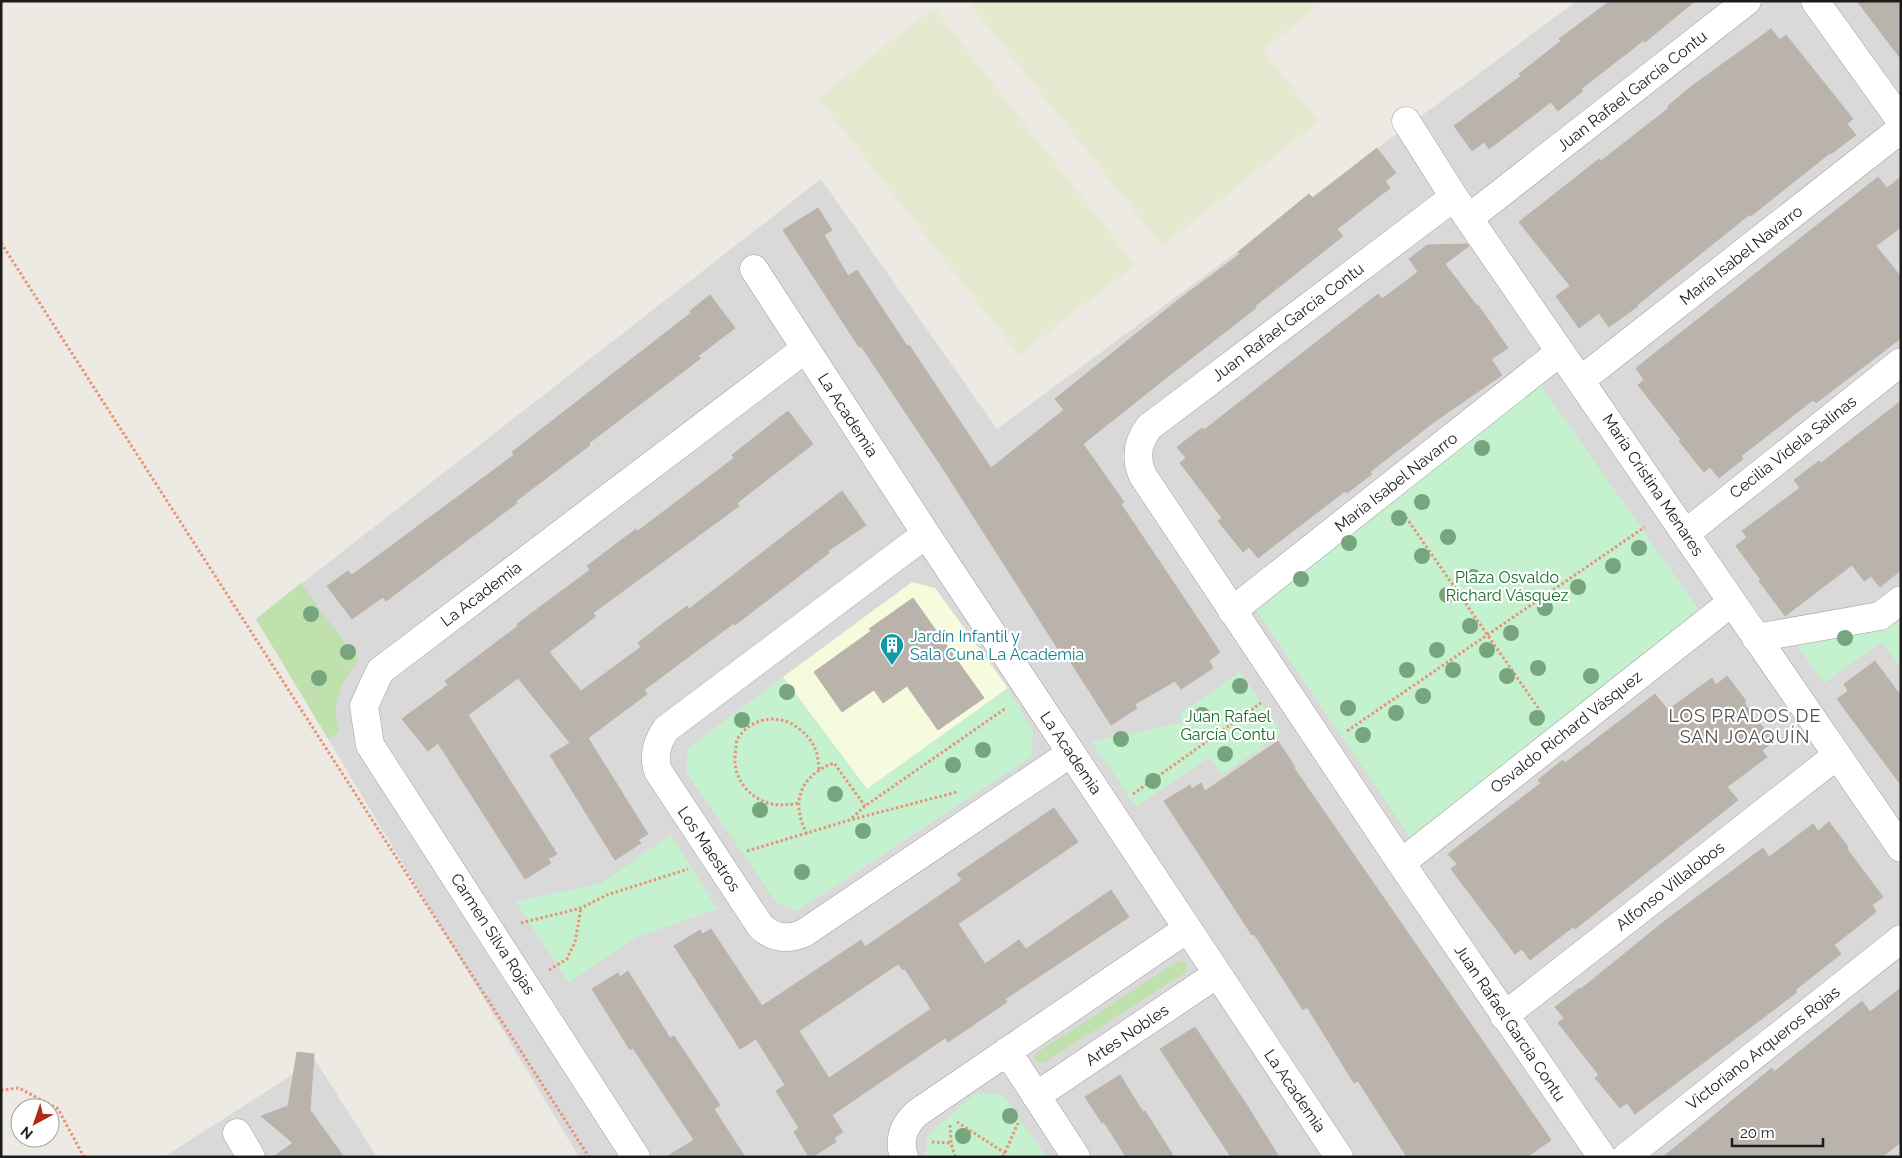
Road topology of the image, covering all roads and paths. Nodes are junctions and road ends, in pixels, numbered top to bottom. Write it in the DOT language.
graph roads {
  1 [pos="1747,1"];
  2 [pos="1815,1"];
  3 [pos="1901,120"];
  4 [pos="1406,121"];
  5 [pos="1901,129"];
  6 [pos="1454,197"];
  7 [pos="1469,218"];
  8 [pos="1,243"];
  9 [pos="754,269"];
  10 [pos="805,349"];
  11 [pos="1560,352"];
  12 [pos="1901,362"];
  13 [pos="1581,380"];
  14 [pos="1387,490"];
  15 [pos="1669,510"];
  16 [pos="1686,533"];
  17 [pos="926,534"];
  18 [pos="1901,600"];
  19 [pos="1732,602"];
  20 [pos="1232,611"];
  21 [pos="1756,638"];
  22 [pos="1284,687"];
  23 [pos="1029,691"];
  24 [pos="364,706"];
  25 [pos="1559,738"];
  26 [pos="1323,747"];
  27 [pos="1071,753"];
  28 [pos="1836,756"];
  29 [pos="819,770"];
  30 [pos="964,790"];
  31 [pos="798,803"];
  32 [pos="865,806"];
  33 [pos="1109,811"];
  34 [pos="850,820"];
  35 [pos="807,834"];
  36 [pos="1901,848"];
  37 [pos="716,860"];
  38 [pos="1401,863"];
  39 [pos="581,908"];
  40 [pos="1187,929"];
  41 [pos="492,933"];
  42 [pos="1901,939"];
  43 [pos="1217,974"];
  44 [pos="526,986"];
  45 [pos="1504,1016"];
  46 [pos="1007,1052"];
  47 [pos="1,1090"];
  48 [pos="1036,1096"];
  49 [pos="951,1118"];
  50 [pos="237,1133"];
  51 [pos="1005,1153"];
  52 [pos="84,1157"];
  53 [pos="251,1157"];
  54 [pos="589,1157"];
  55 [pos="636,1157"];
  56 [pos="904,1157"];
  57 [pos="1076,1157"];
  58 [pos="1339,1157"];
  59 [pos="1602,1157"];
  60 [pos="1626,1157"];
  1 -- 7 [label="street, Juan Rafael García Contu"];
  2 -- 3 [label="street"];
  4 -- 6 [label="street, María Cristina Menares"];
  5 -- 13 [label="street, María Isabel Navarro"];
  6 -- 7 [label="street, María Cristina Menares"];
  6 -- 20 [label="street, Juan Rafael García Contu"];
  7 -- 11 [label="street, María Cristina Menares"];
  8 -- 54 [label="path"];
  9 -- 10 [label="street, La Academia"];
  10 -- 17 [label="street, La Academia"];
  10 -- 24 [label="street, La Academia"];
  11 -- 13 [label="street, María Cristina Menares"];
  11 -- 14 [label="street, María Isabel Navarro"];
  12 -- 16 [label="street, Cecilia Videla Salinas"];
  13 -- 15 [label="street, María Cristina Menares"];
  14 -- 20 [label="street, María Isabel Navarro"];
  14 -- 25 [label="path"];
  15 -- 16 [label="street, María Cristina Menares"];
  15 -- 26 [label="path"];
  16 -- 19 [label="street, María Cristina Menares"];
  17 -- 23 [label="street, La Academia"];
  17 -- 37 [label="street, Los Maestros"];
  18 -- 21 [label="street"];
  19 -- 21 [label="street, María Cristina Menares"];
  19 -- 25 [label="street, Osvaldo Richard Vásquez"];
  20 -- 22 [label="street, Juan Rafael García Contu"];
  21 -- 28 [label="street, María Cristina Menares"];
  22 -- 26 [label="street, Juan Rafael García Contu"];
  22 -- 33 [label="path"];
  23 -- 27 [label="street, La Academia"];
  23 -- 32 [label="path"];
  24 -- 41 [label="street, Carmen Silva Rojas"];
  25 -- 38 [label="street, Osvaldo Richard Vásquez"];
  26 -- 38 [label="street, Juan Rafael García Contu"];
  27 -- 33 [label="street, La Academia"];
  27 -- 37 [label="street, Los Maestros"];
  28 -- 36 [label="street, María Cristina Menares"];
  28 -- 45 [label="street, Alfonso Villalobos"];
  29 -- 31 [label="path"];
  29 -- 31 [label="path"];
  29 -- 32 [label="path"];
  30 -- 34 [label="path"];
  31 -- 35 [label="path"];
  32 -- 34 [label="path"];
  33 -- 40 [label="street, La Academia"];
  34 -- 35 [label="path"];
  35 -- 37 [label="path"];
  37 -- 39 [label="path"];
  38 -- 45 [label="street, Juan Rafael García Contu"];
  39 -- 41 [label="path"];
  39 -- 44 [label="path"];
  40 -- 43 [label="street, La Academia"];
  40 -- 46 [label="street"];
  41 -- 44 [label="street, Carmen Silva Rojas"];
  42 -- 60 [label="street, Victoriano Arqueros Rojas"];
  43 -- 48 [label="street, Artes Nobles"];
  43 -- 58 [label="street, La Academia"];
  44 -- 55 [label="street, Carmen Silva Rojas"];
  45 -- 59 [label="street, Juan Rafael García Contu"];
  46 -- 48 [label="street"];
  46 -- 56 [label="street"];
  47 -- 52 [label="path"];
  48 -- 57 [label="street"];
  49 -- 51 [label="path"];
  50 -- 53 [label="street"];
}
